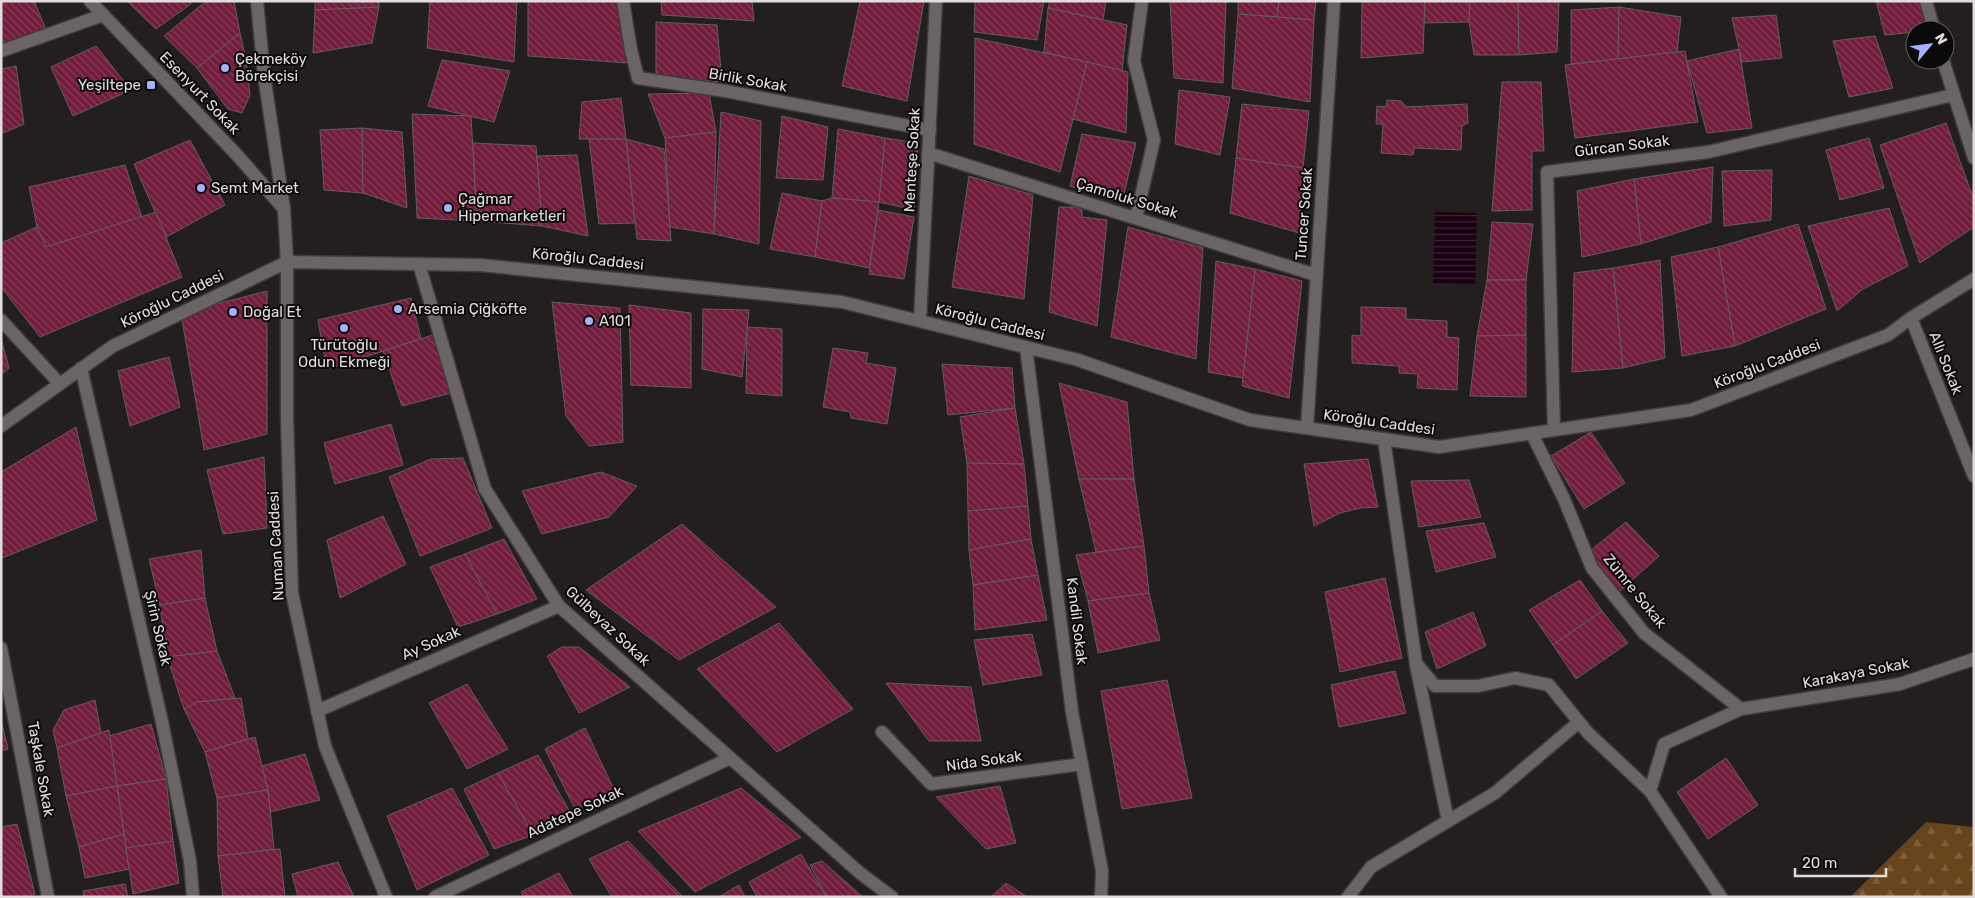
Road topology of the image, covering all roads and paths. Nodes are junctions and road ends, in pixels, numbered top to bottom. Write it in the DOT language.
graph roads {
  1 [pos="90,1"];
  2 [pos="257,1"];
  3 [pos="623,1"];
  4 [pos="936,1"];
  5 [pos="1142,1"];
  6 [pos="1334,1"];
  7 [pos="1926,1"];
  8 [pos="103,14"];
  9 [pos="1931,20"];
  10 [pos="1,50"];
  11 [pos="1946,70"];
  12 [pos="1953,95"];
  13 [pos="930,130"];
  14 [pos="928,153"];
  15 [pos="1974,158"];
  16 [pos="284,209"];
  17 [pos="1136,218"];
  18 [pos="287,262"];
  19 [pos="419,264"];
  20 [pos="1316,275"];
  21 [pos="1974,279"];
  22 [pos="1911,318"];
  23 [pos="1,320"];
  24 [pos="920,321"];
  25 [pos="1026,347"];
  26 [pos="81,368"];
  27 [pos="59,383"];
  28 [pos="1,426"];
  29 [pos="1307,428"];
  30 [pos="1554,430"];
  31 [pos="1532,434"];
  32 [pos="1384,439"];
  33 [pos="1974,476"];
  34 [pos="559,606"];
  35 [pos="1,648"];
  36 [pos="1974,659"];
  37 [pos="1416,663"];
  38 [pos="1741,709"];
  39 [pos="317,711"];
  40 [pos="1579,722"];
  41 [pos="882,732"];
  42 [pos="730,758"];
  43 [pos="1082,764"];
  44 [pos="1650,791"];
  45 [pos="1448,821"];
  46 [pos="48,897"];
  47 [pos="193,897"];
  48 [pos="386,897"];
  49 [pos="435,897"];
  50 [pos="892,897"];
  51 [pos="1101,897"];
  52 [pos="1348,897"];
  53 [pos="1721,897"];
  1 -- 8 [label="street, Esenyurt Sokak"];
  2 -- 16 [label="street"];
  3 -- 13 [label="street, Birlik Sokak"];
  4 -- 13 [label="street, Menteşe Sokak"];
  5 -- 17 [label="street"];
  6 -- 20 [label="street, Tuncer Sokak"];
  7 -- 9 [label="street"];
  8 -- 10 [label="street"];
  8 -- 16 [label="street, Esenyurt Sokak"];
  11 -- 12 [label="street"];
  12 -- 15 [label="street"];
  12 -- 30 [label="street, Gürcan Sokak"];
  13 -- 14 [label="street, Menteşe Sokak"];
  14 -- 17 [label="street, Çamoluk Sokak"];
  14 -- 24 [label="street, Menteşe Sokak"];
  16 -- 18 [label="street, Numan Caddesi"];
  17 -- 20 [label="street, Çamoluk Sokak"];
  18 -- 19 [label="street, Köroğlu Caddesi"];
  18 -- 26 [label="street, Köroğlu Caddesi"];
  18 -- 39 [label="street, Numan Caddesi"];
  19 -- 24 [label="street, Köroğlu Caddesi"];
  19 -- 34 [label="street, Gülbeyaz Sokak"];
  20 -- 29 [label="street, Tuncer Sokak"];
  21 -- 22 [label="street, Köroğlu Caddesi"];
  22 -- 30 [label="street, Köroğlu Caddesi"];
  22 -- 33 [label="street, Allı Sokak"];
  23 -- 27 [label="street"];
  24 -- 25 [label="street, Köroğlu Caddesi"];
  25 -- 29 [label="street, Köroğlu Caddesi"];
  25 -- 43 [label="street, Kandil Sokak"];
  26 -- 27 [label="street, Köroğlu Caddesi"];
  26 -- 47 [label="street, Şirin Sokak"];
  27 -- 28 [label="street, Köroğlu Caddesi"];
  29 -- 32 [label="street, Köroğlu Caddesi"];
  30 -- 31 [label="street, Köroğlu Caddesi"];
  31 -- 32 [label="street, Köroğlu Caddesi"];
  31 -- 38 [label="street, Zümre Sokak"];
  32 -- 37 [label="street"];
  34 -- 39 [label="street, Ay Sokak"];
  34 -- 42 [label="street, Gülbeyaz Sokak"];
  35 -- 46 [label="street, Taşkale Sokak"];
  36 -- 38 [label="street, Karakaya Sokak"];
  37 -- 40 [label="street"];
  37 -- 45 [label="street"];
  38 -- 44 [label="street"];
  39 -- 48 [label="street, Numan Caddesi"];
  40 -- 44 [label="street"];
  40 -- 45 [label="street"];
  41 -- 43 [label="street, Nida Sokak"];
  42 -- 49 [label="street, Adatepe Sokak"];
  42 -- 50 [label="street, Gülbeyaz Sokak"];
  43 -- 51 [label="street, Kandil Sokak"];
  44 -- 53 [label="street"];
  45 -- 52 [label="street"];
}
